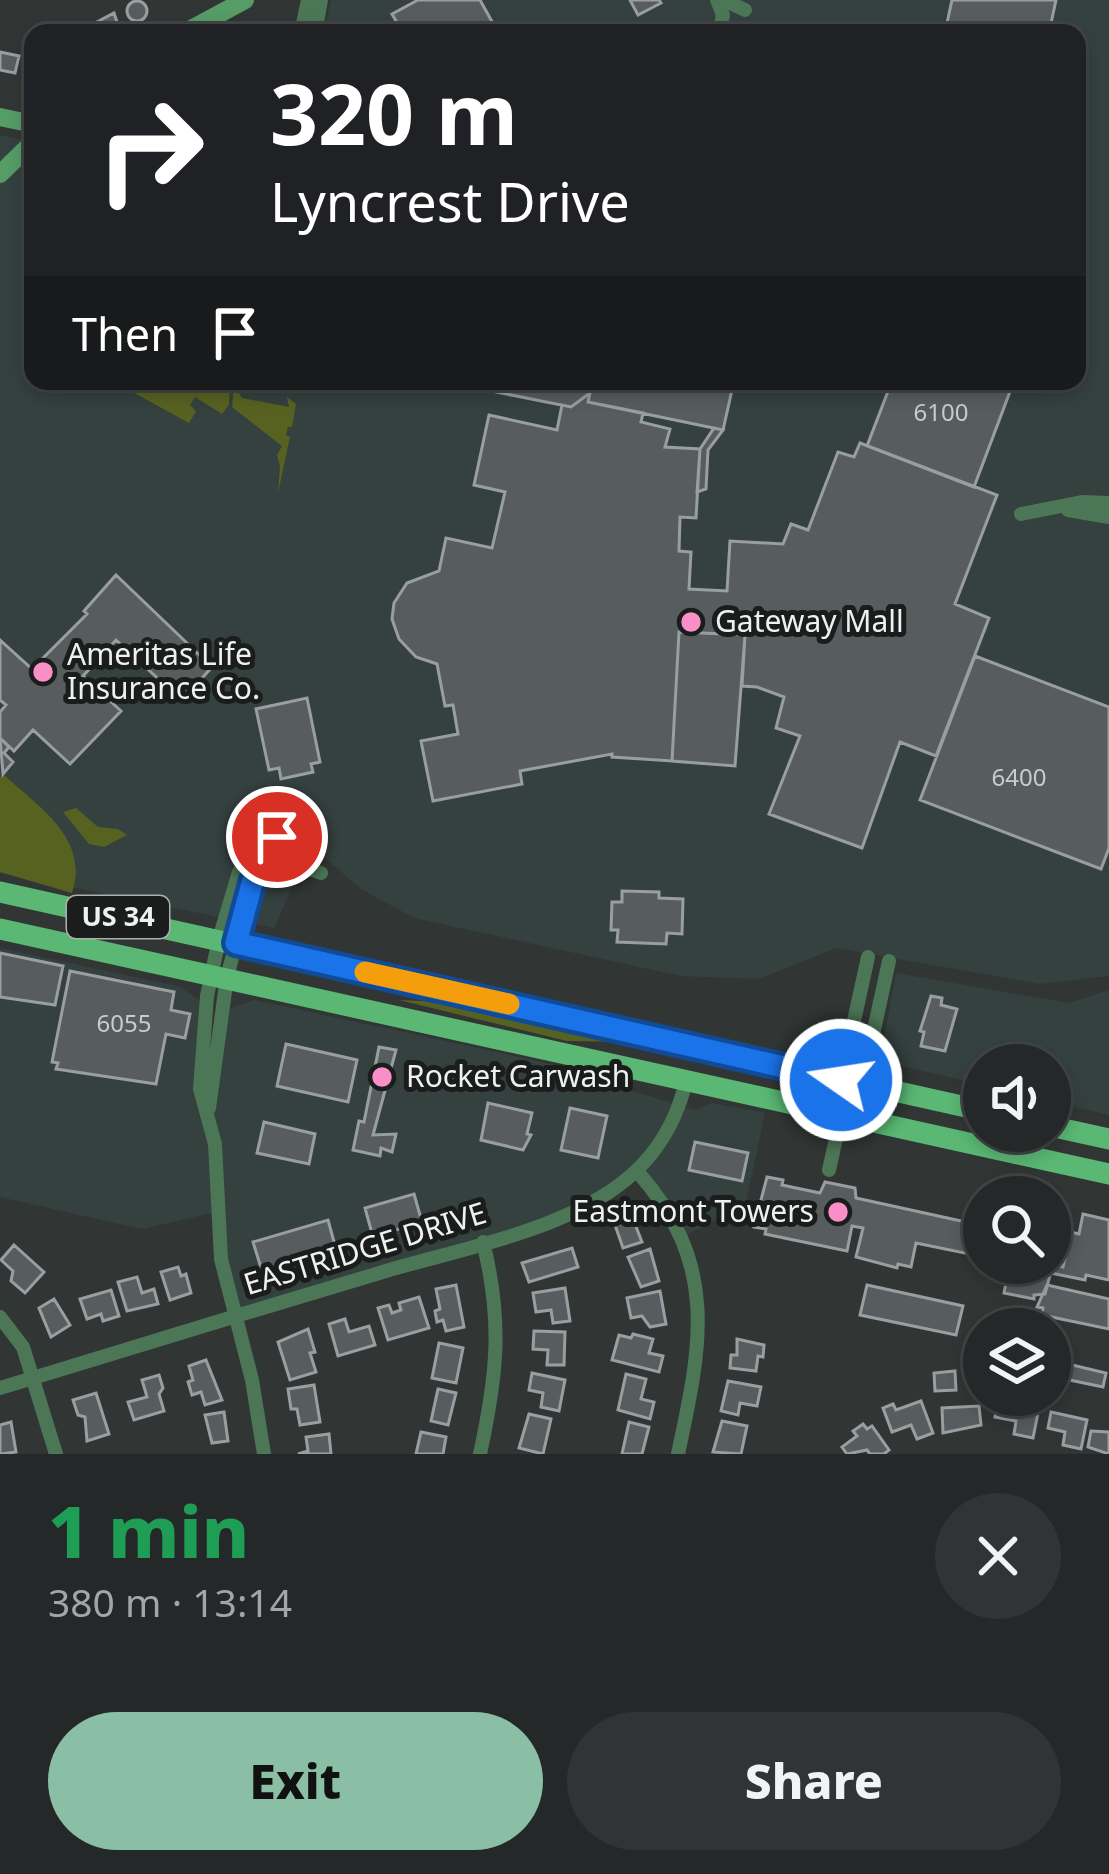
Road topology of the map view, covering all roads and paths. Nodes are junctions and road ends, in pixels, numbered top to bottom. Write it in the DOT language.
graph roads {
  1 [pos="245,0"];
  2 [pos="720,0"];
  3 [pos="746,10"];
  4 [pos="201,24"];
  5 [pos="24,151"];
  6 [pos="0,174"];
  7 [pos="1109,503"];
  8 [pos="1109,517"];
  9 [pos="321,873"];
  10 [pos="0,892"];
  11 [pos="252,892"];
  12 [pos="0,929"];
  13 [pos="228,941"];
  14 [pos="868,957"];
  15 [pos="889,961"];
  16 [pos="219,975"];
  17 [pos="686,1081"];
  18 [pos="852,1082"];
  19 [pos="963,1107"];
  20 [pos="841,1116"];
  21 [pos="1071,1131"];
  22 [pos="1109,1139"];
  23 [pos="637,1171"];
  24 [pos="829,1171"];
  25 [pos="1109,1174"];
  26 [pos="483,1242"];
  27 [pos="236,1316"];
  28 [pos="0,1317"];
  29 [pos="34,1378"];
  30 [pos="0,1388"];
  31 [pos="56,1454"];
  32 [pos="264,1454"];
  33 [pos="480,1454"];
  34 [pos="678,1454"];
  1 -- 4 [label="main road"];
  2 -- 3 [label="street"];
  5 -- 6 [label="main road"];
  7 -- 8 [label="street"];
  9 -- 11 [label="street"];
  10 -- 13 [label="main road, US 34"];
  11 -- 13 [label="street"];
  11 -- 13 [label="street"];
  12 -- 16 [label="main road, US 34"];
  13 -- 16 [label="street"];
  13 -- 18 [label="main road, US 34"];
  14 -- 18 [label="street"];
  15 -- 18 [label="street"];
  16 -- 17 [label="main road, US 34"];
  16 -- 27 [label="street"];
  17 -- 20 [label="main road, US 34"];
  17 -- 23 [label="street, EASTRIDGE DRIVE"];
  18 -- 19 [label="main road, US 34"];
  18 -- 20 [label="street"];
  20 -- 24 [label="street"];
  20 -- 25 [label="main road, US 34"];
  21 -- 22 [label="main road"];
  23 -- 26 [label="street, EASTRIDGE DRIVE"];
  23 -- 34 [label="street"];
  26 -- 27 [label="street, EASTRIDGE DRIVE"];
  26 -- 33 [label="street"];
  27 -- 29 [label="street, EASTRIDGE DRIVE"];
  27 -- 32 [label="street"];
  28 -- 29 [label="street"];
  29 -- 30 [label="street, EASTRIDGE DRIVE"];
  29 -- 31 [label="street"];
}
